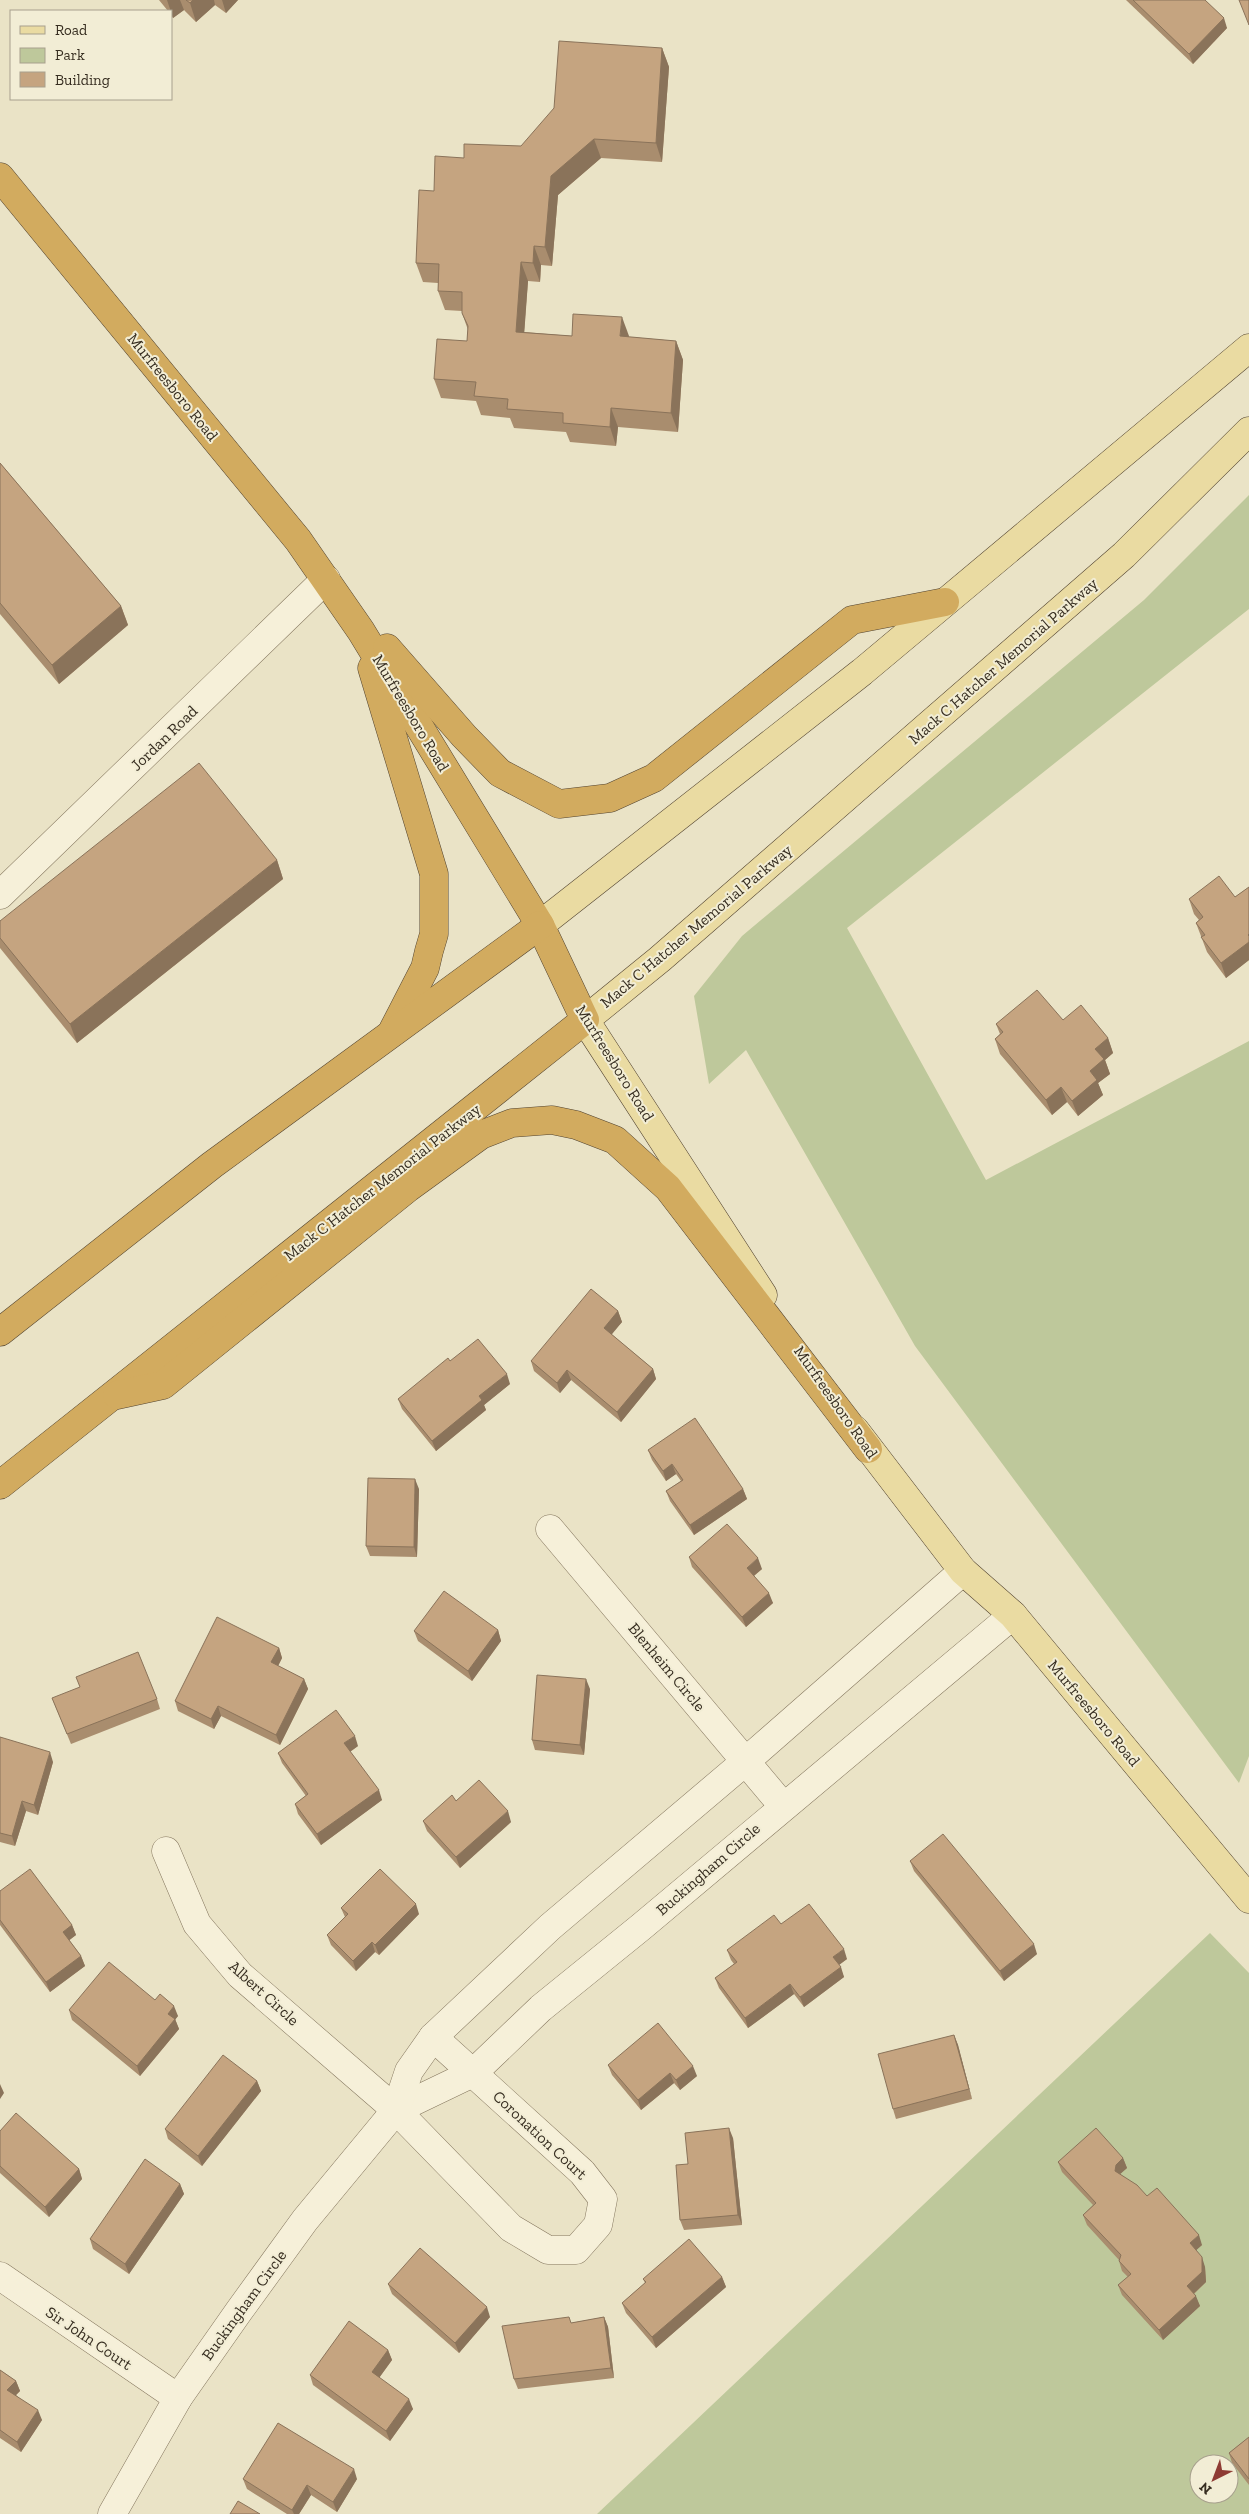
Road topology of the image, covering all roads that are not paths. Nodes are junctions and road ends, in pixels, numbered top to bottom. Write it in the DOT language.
graph roads {
  1 [pos="0,177"];
  2 [pos="1249,348"];
  3 [pos="1249,431"];
  4 [pos="326,579"];
  5 [pos="945,602"];
  6 [pos="361,631"];
  7 [pos="0,895"];
  8 [pos="540,925"];
  9 [pos="585,1020"];
  10 [pos="392,1032"];
  11 [pos="0,1332"];
  12 [pos="111,1397"];
  13 [pos="868,1449"];
  14 [pos="0,1485"];
  15 [pos="550,1529"];
  16 [pos="963,1571"];
  17 [pos="1013,1615"];
  18 [pos="746,1760"];
  19 [pos="783,1806"];
  20 [pos="166,1851"];
  21 [pos="1249,1899"];
  22 [pos="433,2037"];
  23 [pos="473,2073"];
  24 [pos="396,2110"];
  25 [pos="0,2276"];
  26 [pos="178,2398"];
  27 [pos="112,2514"];
  1 -- 4 [label="highway, Murfreesboro Road"];
  2 -- 5 [label="main road"];
  3 -- 9 [label="main road, Mack C Hatcher Memorial Parkway"];
  4 -- 5 [label="highway"];
  4 -- 6 [label="highway, Murfreesboro Road"];
  4 -- 7 [label="street, Jordan Road"];
  5 -- 8 [label="main road"];
  6 -- 8 [label="highway, Murfreesboro Road"];
  6 -- 10 [label="highway"];
  8 -- 9 [label="highway, Murfreesboro Road"];
  8 -- 10 [label="highway"];
  9 -- 12 [label="highway, Mack C Hatcher Memorial Parkway"];
  9 -- 13 [label="main road, Murfreesboro Road"];
  10 -- 11 [label="highway"];
  12 -- 13 [label="highway"];
  12 -- 14 [label="highway, Mack C Hatcher Memorial Parkway"];
  13 -- 16 [label="main road, Murfreesboro Road"];
  15 -- 18 [label="street, Blenheim Circle"];
  16 -- 17 [label="main road, Murfreesboro Road"];
  16 -- 18 [label="street, Buckingham Circle"];
  17 -- 19 [label="street, Buckingham Circle"];
  17 -- 21 [label="main road, Murfreesboro Road"];
  18 -- 19 [label="street, Blenheim Circle"];
  18 -- 22 [label="street, Buckingham Circle"];
  19 -- 23 [label="street, Buckingham Circle"];
  20 -- 24 [label="street, Albert Circle"];
  22 -- 23 [label="street, Coronation Court"];
  22 -- 24 [label="street, Buckingham Circle"];
  23 -- 24 [label="street, Buckingham Circle"];
  23 -- 24 [label="street, Coronation Court"];
  24 -- 26 [label="street, Buckingham Circle"];
  25 -- 26 [label="street, Sir John Court"];
  26 -- 27 [label="street, Buckingham Circle"];
}
